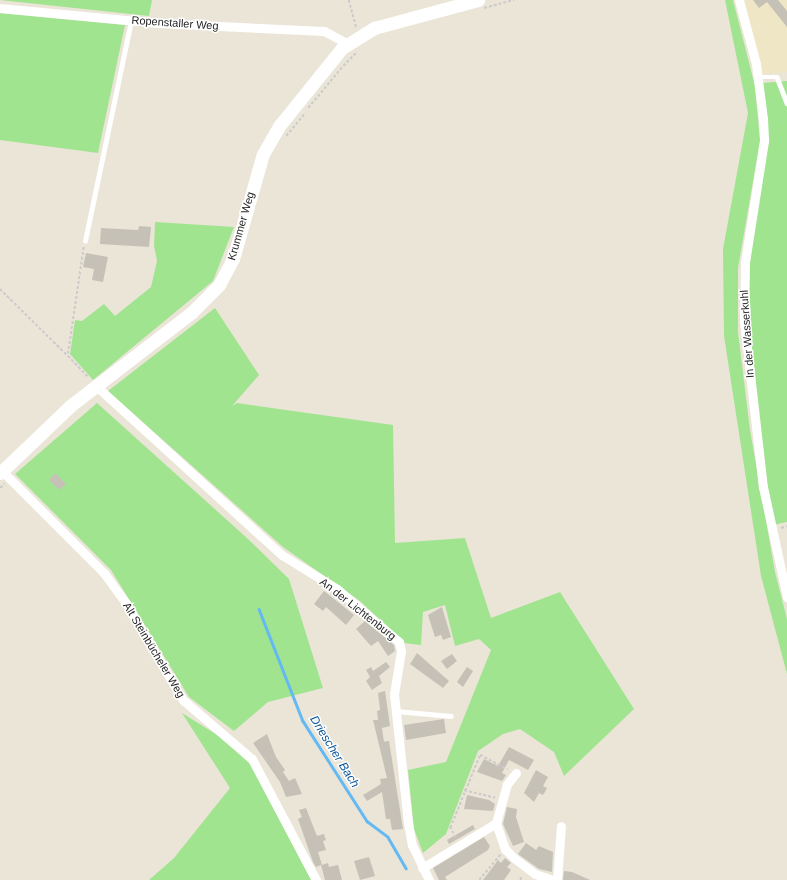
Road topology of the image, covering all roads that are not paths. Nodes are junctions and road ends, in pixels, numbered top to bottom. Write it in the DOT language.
graph roads {
  1 [pos="739,0"];
  2 [pos="478,5"];
  3 [pos="0,8"];
  4 [pos="131,20"];
  5 [pos="347,43"];
  6 [pos="757,77"];
  7 [pos="787,102"];
  8 [pos="85,242"];
  9 [pos="95,385"];
  10 [pos="4,474"];
  11 [pos="787,597"];
  12 [pos="396,711"];
  13 [pos="451,716"];
  14 [pos="516,773"];
  15 [pos="496,824"];
  16 [pos="561,826"];
  17 [pos="422,868"];
  18 [pos="426,879"];
  19 [pos="316,880"];
  20 [pos="552,880"];
  21 [pos="557,880"];
  1 -- 6 [label="street, In der Wasserkuhl"];
  2 -- 5 [label="main road, Krummer Weg"];
  3 -- 4 [label="street, Ropenstaller Weg"];
  4 -- 5 [label="street, Ropenstaller Weg"];
  4 -- 8 [label="lane"];
  5 -- 9 [label="main road, Krummer Weg"];
  6 -- 7 [label="lane"];
  6 -- 11 [label="street, In der Wasserkuhl"];
  9 -- 10 [label="main road, Krummer Weg"];
  9 -- 12 [label="street, An der Lichtenburg"];
  10 -- 19 [label="street, Alt Steinbücheler Weg"];
  12 -- 13 [label="lane"];
  12 -- 17 [label="street, An der Lichtenburg"];
  14 -- 15 [label="street"];
  15 -- 17 [label="street"];
  15 -- 20 [label="street"];
  16 -- 21 [label="street"];
  17 -- 18 [label="street, An der Lichtenburg"];
}
